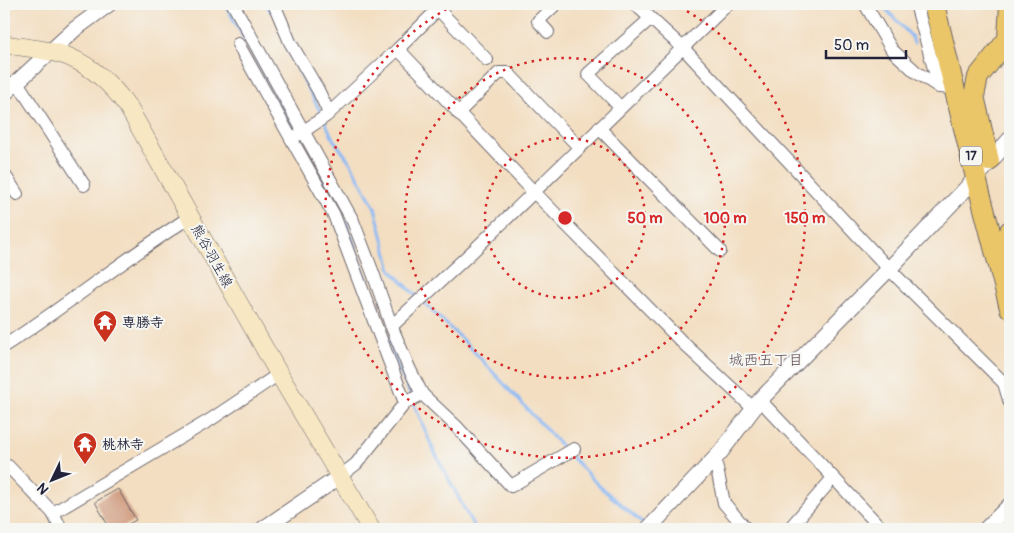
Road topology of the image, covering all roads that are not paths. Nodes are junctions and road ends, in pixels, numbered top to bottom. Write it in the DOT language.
graph roads {
  1 [pos="109,4"];
  2 [pos="233,4"];
  3 [pos="274,4"];
  4 [pos="556,4"];
  5 [pos="635,4"];
  6 [pos="728,4"];
  7 [pos="865,4"];
  8 [pos="916,4"];
  9 [pos="934,4"];
  10 [pos="1010,4"];
  11 [pos="438,5"];
  12 [pos="650,19"];
  13 [pos="548,32"];
  14 [pos="4,44"];
  15 [pos="238,44"];
  16 [pos="398,49"];
  17 [pos="684,49"];
  18 [pos="48,52"];
  19 [pos="487,60"];
  20 [pos="17,82"];
  21 [pos="946,88"];
  22 [pos="4,94"];
  23 [pos="620,107"];
  24 [pos="458,113"];
  25 [pos="325,117"];
  26 [pos="599,128"];
  27 [pos="298,135"];
  28 [pos="1010,139"];
  29 [pos="579,147"];
  30 [pos="989,161"];
  31 [pos="4,174"];
  32 [pos="976,178"];
  33 [pos="84,185"];
  34 [pos="534,192"];
  35 [pos="17,194"];
  36 [pos="190,217"];
  37 [pos="1010,231"];
  38 [pos="720,251"];
  39 [pos="889,269"];
  40 [pos="1003,283"];
  41 [pos="1010,308"];
  42 [pos="391,324"];
  43 [pos="4,346"];
  44 [pos="279,374"];
  45 [pos="413,399"];
  46 [pos="1010,403"];
  47 [pos="757,404"];
  48 [pos="574,449"];
  49 [pos="715,459"];
  50 [pos="4,466"];
  51 [pos="339,477"];
  52 [pos="833,478"];
  53 [pos="1010,505"];
  54 [pos="53,513"];
  55 [pos="651,526"];
  56 [pos="61,529"];
  57 [pos="263,529"];
  58 [pos="371,529"];
  59 [pos="746,529"];
  60 [pos="789,529"];
  61 [pos="882,529"];
  62 [pos="986,529"];
  1 -- 18 [label="street"];
  2 -- 27 [label="street"];
  3 -- 25 [label="street"];
  4 -- 13 [label="street"];
  5 -- 12 [label="street"];
  6 -- 17 [label="street"];
  7 -- 21 [label="street"];
  8 -- 21 [label="street"];
  9 -- 21 [label="highway, 17"];
  10 -- 30 [label="highway, 17"];
  11 -- 16 [label="street"];
  11 -- 19 [label="street"];
  12 -- 17 [label="street"];
  12 -- 23 [label="street"];
  14 -- 18 [label="main road, 熊谷羽生線"];
  15 -- 27 [label="street"];
  16 -- 24 [label="street"];
  16 -- 25 [label="street"];
  17 -- 23 [label="street"];
  17 -- 39 [label="street"];
  18 -- 20 [label="street"];
  18 -- 36 [label="main road, 熊谷羽生線"];
  20 -- 22 [label="street"];
  20 -- 33 [label="street"];
  21 -- 32 [label="highway, 17"];
  23 -- 26 [label="street"];
  24 -- 29 [label="street"];
  24 -- 34 [label="street"];
  25 -- 27 [label="street"];
  26 -- 29 [label="street"];
  26 -- 38 [label="street"];
  27 -- 42 [label="street"];
  27 -- 45 [label="street"];
  28 -- 30 [label="street"];
  29 -- 34 [label="street"];
  30 -- 32 [label="street"];
  31 -- 35 [label="street"];
  32 -- 39 [label="street"];
  32 -- 40 [label="highway, 17"];
  34 -- 42 [label="street"];
  34 -- 47 [label="street"];
  36 -- 43 [label="street"];
  36 -- 44 [label="main road, 熊谷羽生線"];
  37 -- 40 [label="highway, 17"];
  39 -- 46 [label="street"];
  39 -- 47 [label="street"];
  40 -- 41 [label="highway, 17"];
  42 -- 45 [label="street"];
  44 -- 51 [label="main road, 熊谷羽生線"];
  44 -- 54 [label="street"];
  45 -- 48 [label="street"];
  45 -- 51 [label="street"];
  47 -- 49 [label="street"];
  47 -- 52 [label="street"];
  49 -- 55 [label="street"];
  49 -- 59 [label="street"];
  50 -- 54 [label="street"];
  51 -- 57 [label="street"];
  51 -- 58 [label="main road, 熊谷羽生線"];
  52 -- 60 [label="street"];
  52 -- 61 [label="street"];
  53 -- 62 [label="street"];
  54 -- 56 [label="street"];
}
